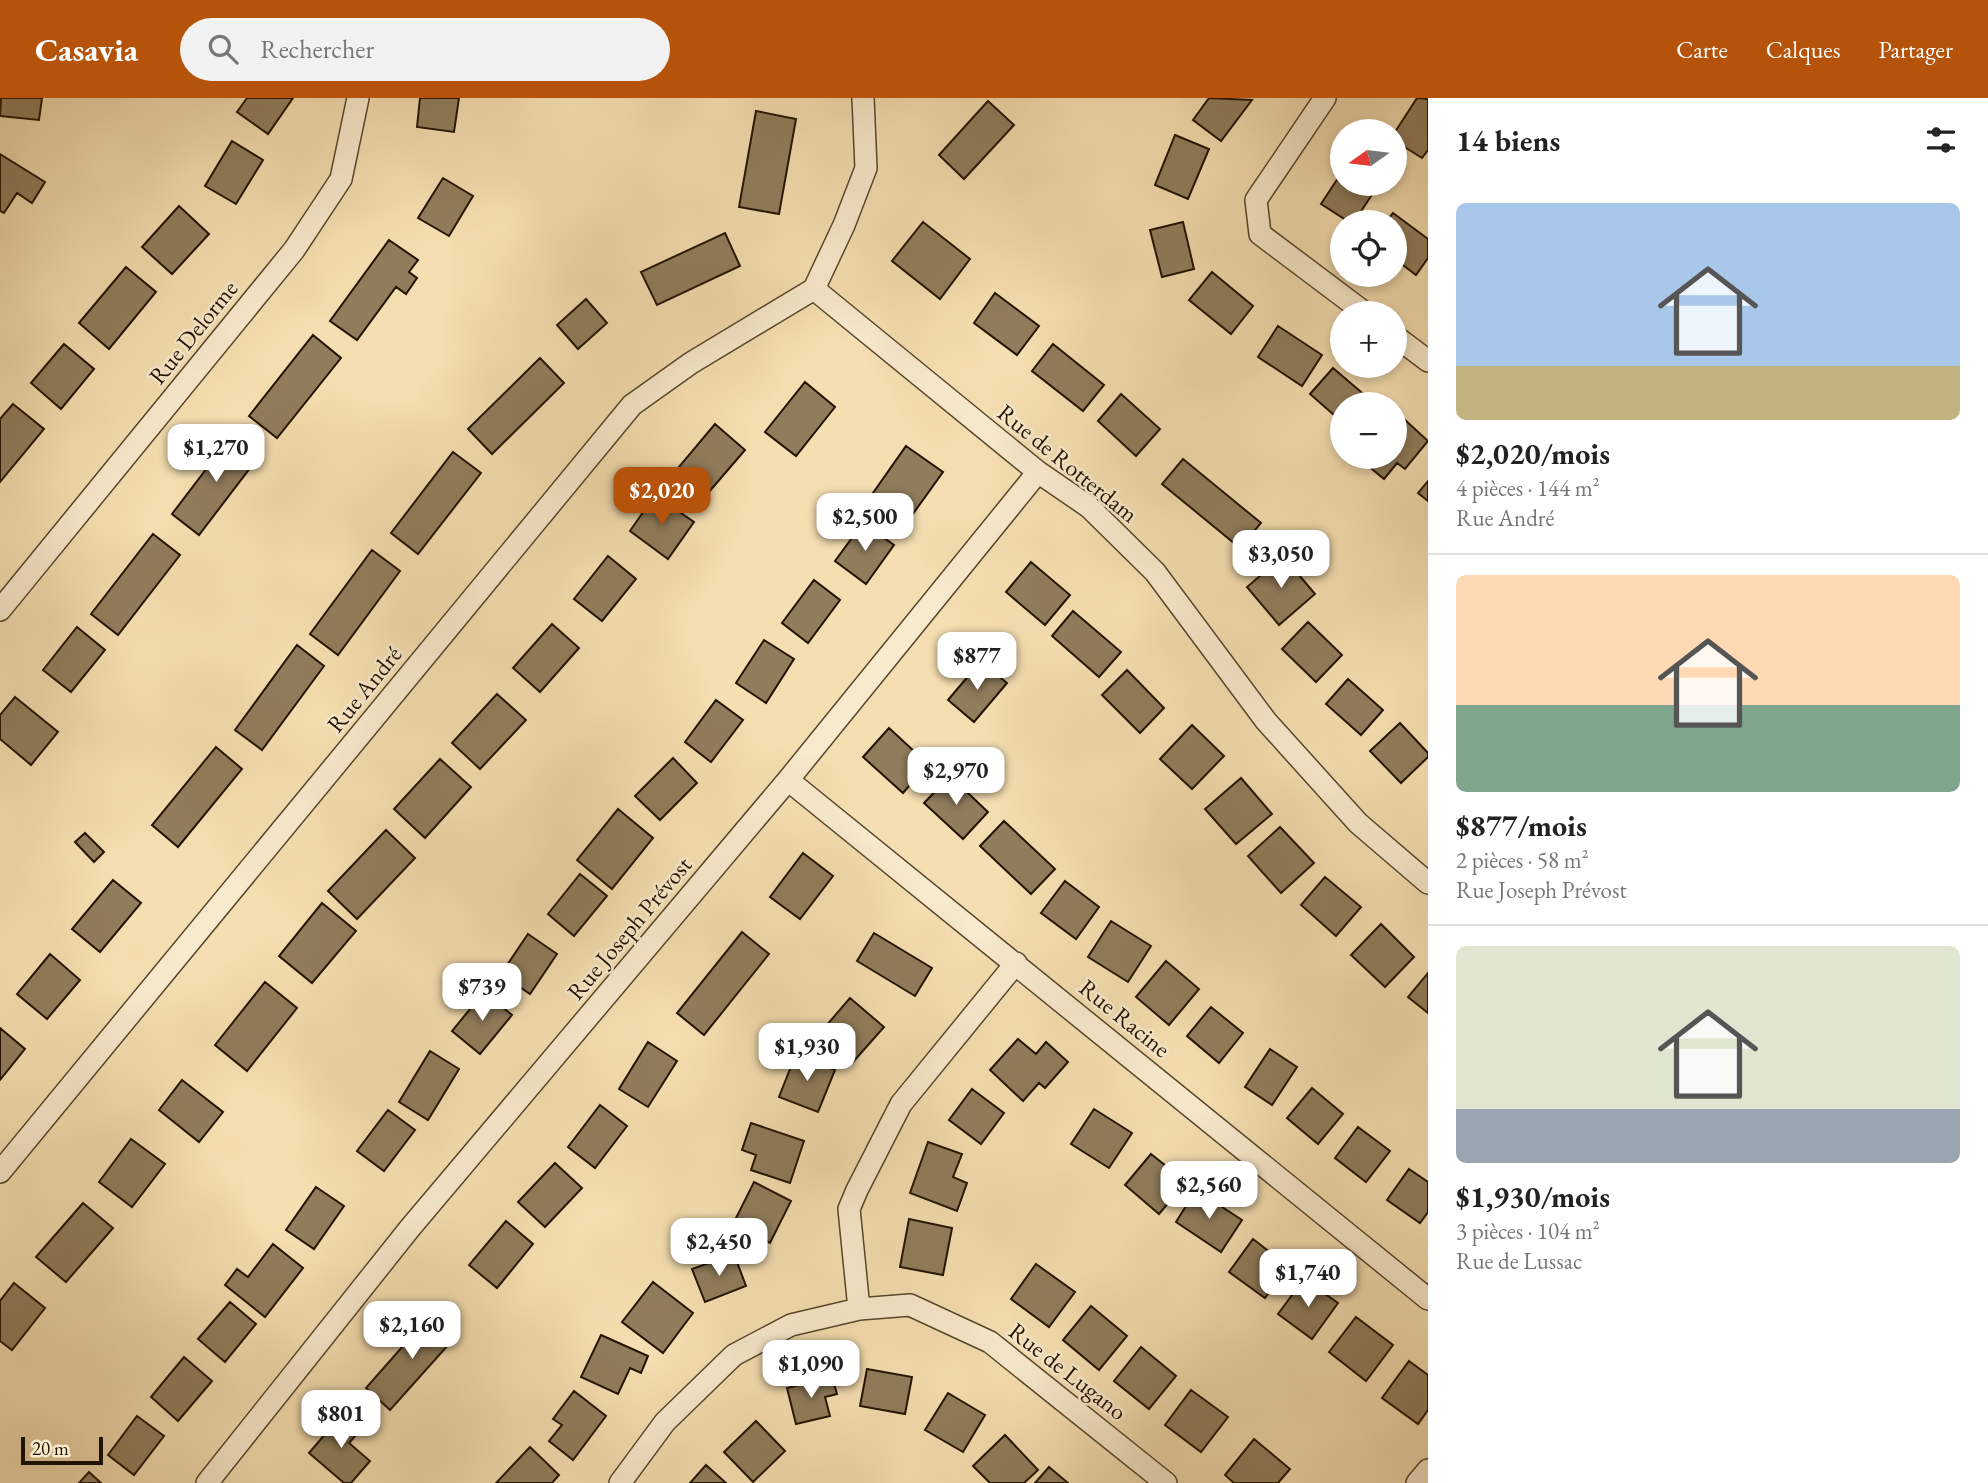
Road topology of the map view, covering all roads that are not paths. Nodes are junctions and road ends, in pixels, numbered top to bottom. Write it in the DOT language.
graph roads {
  1 [pos="358,98"];
  2 [pos="1325,98"];
  3 [pos="869,103"];
  4 [pos="814,289"];
  5 [pos="1349,301"];
  6 [pos="1407,345"];
  7 [pos="1428,361"];
  8 [pos="1038,472"];
  9 [pos="0,610"];
  10 [pos="788,780"];
  11 [pos="1428,883"];
  12 [pos="1016,963"];
  13 [pos="0,1172"];
  14 [pos="1428,1299"];
  15 [pos="859,1309"];
  16 [pos="1428,1471"];
  17 [pos="207,1483"];
  18 [pos="620,1483"];
  19 [pos="1166,1483"];
  20 [pos="1417,1483"];
  1 -- 9 [label="street, Rue Delorme"];
  2 -- 5 [label="street"];
  3 -- 4 [label="street"];
  4 -- 8 [label="street, Rue de Rotterdam"];
  4 -- 13 [label="street, Rue André"];
  6 -- 7 [label="street"];
  8 -- 10 [label="street, Rue Joseph Prévost"];
  8 -- 11 [label="street, Rue de Rotterdam"];
  10 -- 12 [label="street, Rue Racine"];
  10 -- 17 [label="street, Rue Joseph Prévost"];
  12 -- 14 [label="street, Rue Racine"];
  12 -- 15 [label="street"];
  15 -- 18 [label="street, Rue de Lugano"];
  15 -- 19 [label="street, Rue de Lugano"];
  16 -- 20 [label="street"];
}
